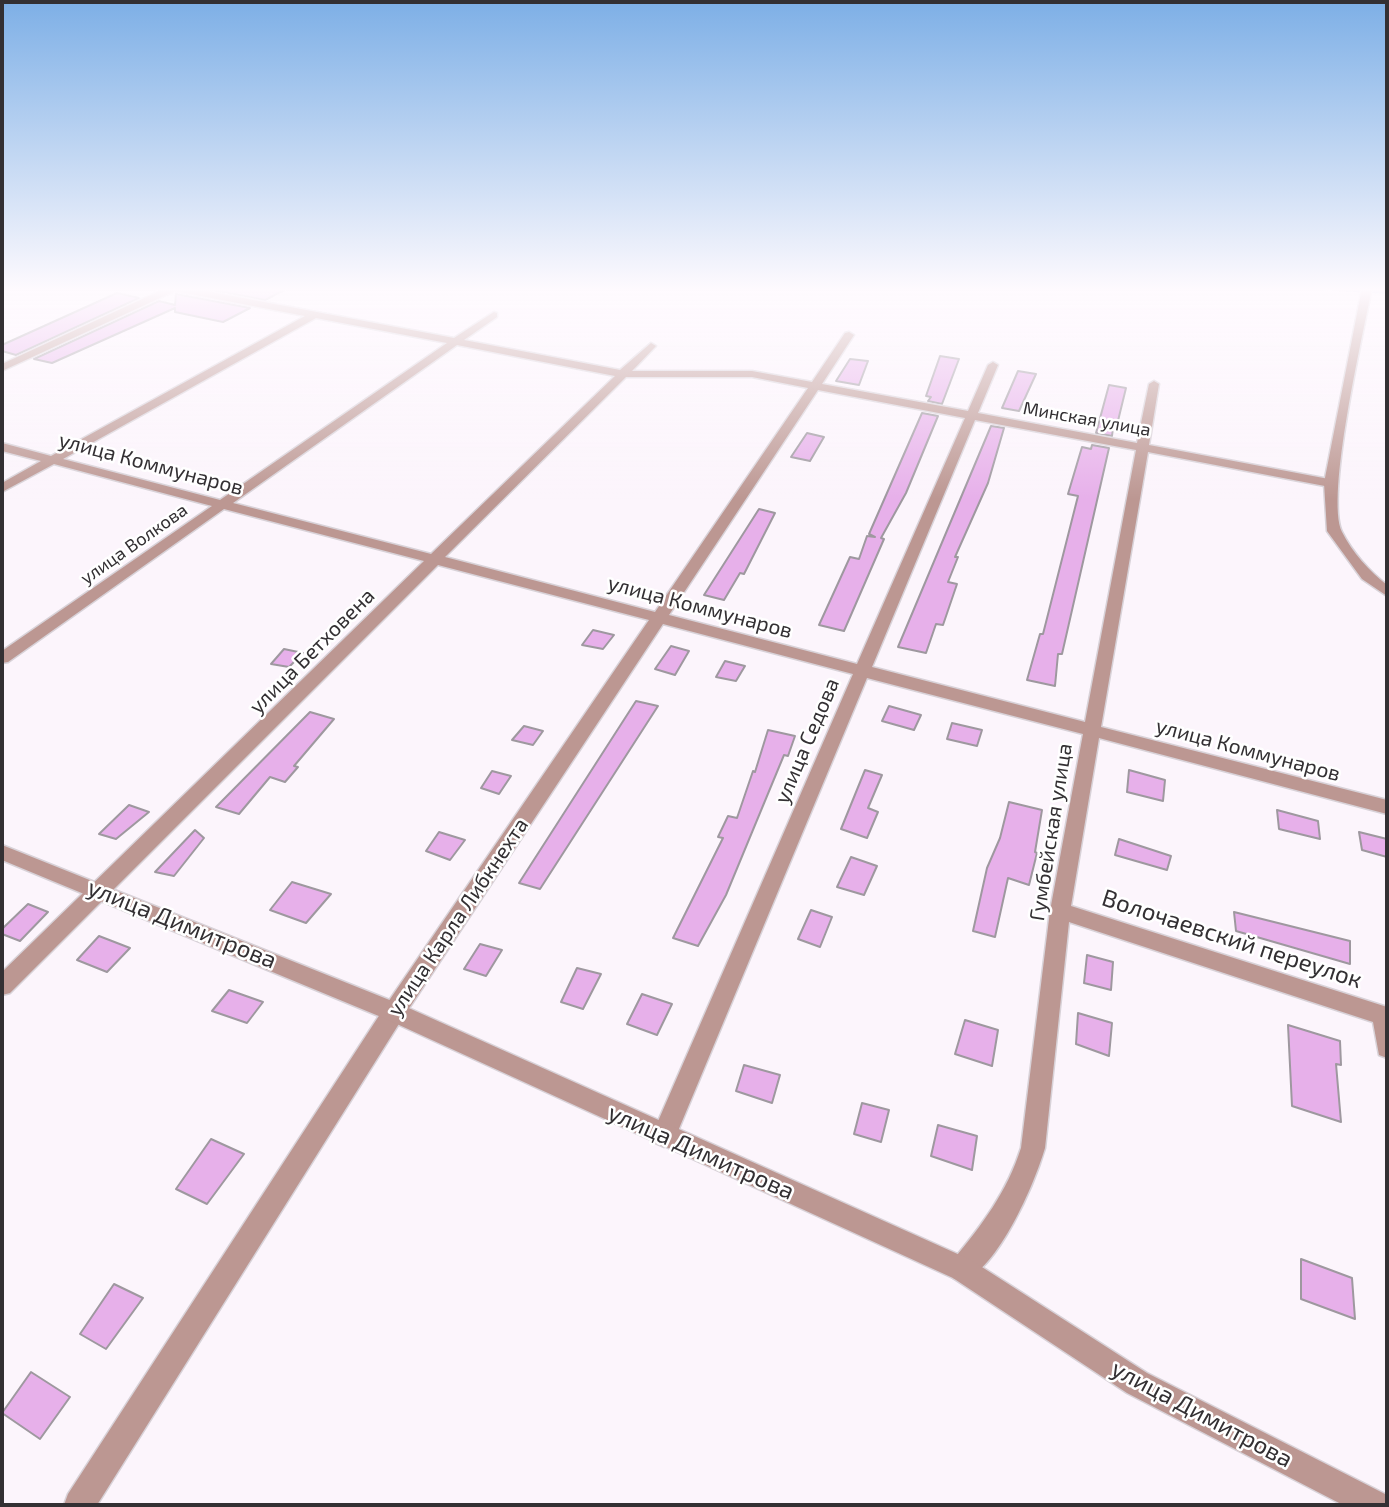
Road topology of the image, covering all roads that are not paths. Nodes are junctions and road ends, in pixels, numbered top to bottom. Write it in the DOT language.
graph roads {
  1 [pos="23,358"];
  2 [pos="236,358"];
  3 [pos="431,358"];
  4 [pos="544,358"];
  5 [pos="639,358"];
  6 [pos="833,358"];
  7 [pos="1353,358"];
  8 [pos="993,365"];
  9 [pos="2,368"];
  10 [pos="623,374"];
  11 [pos="1154,384"];
  12 [pos="814,387"];
  13 [pos="971,415"];
  14 [pos="2,447"];
  15 [pos="1143,447"];
  16 [pos="52,460"];
  17 [pos="1330,483"];
  18 [pos="2,488"];
  19 [pos="222,504"];
  20 [pos="434,560"];
  21 [pos="1387,592"];
  22 [pos="658,618"];
  23 [pos="2,658"];
  24 [pos="862,671"];
  25 [pos="1091,730"];
  26 [pos="1387,807"];
  27 [pos="2,852"];
  28 [pos="99,890"];
  29 [pos="1060,911"];
  30 [pos="2,986"];
  31 [pos="394,1012"];
  32 [pos="1386,1016"];
  33 [pos="1387,1048"];
  34 [pos="664,1135"];
  35 [pos="961,1269"];
  36 [pos="79,1505"];
  37 [pos="1374,1505"];
  1 -- 9 [label="street"];
  2 -- 16 [label="street"];
  3 -- 19 [label="street, улица Волкова"];
  4 -- 10 [label="street, Минская улица"];
  5 -- 10 [label="street, улица Бетховена"];
  6 -- 12 [label="street, улица Карла Либкнехта"];
  7 -- 17 [label="street"];
  8 -- 13 [label="street, улица Седова"];
  10 -- 12 [label="street, Минская улица"];
  10 -- 20 [label="street, улица Бетховена"];
  11 -- 15 [label="street, Гумбейская улица"];
  12 -- 13 [label="street, Минская улица"];
  12 -- 22 [label="street, улица Карла Либкнехта"];
  13 -- 15 [label="street, Минская улица"];
  13 -- 24 [label="street, улица Седова"];
  14 -- 16 [label="street, улица Коммунаров"];
  15 -- 17 [label="street, Минская улица"];
  15 -- 25 [label="street, Гумбейская улица"];
  16 -- 18 [label="street"];
  16 -- 19 [label="street, улица Коммунаров"];
  17 -- 21 [label="street"];
  19 -- 20 [label="street, улица Коммунаров"];
  19 -- 23 [label="street, улица Волкова"];
  20 -- 22 [label="street, улица Коммунаров"];
  20 -- 28 [label="street, улица Бетховена"];
  22 -- 24 [label="street, улица Коммунаров"];
  22 -- 31 [label="street, улица Карла Либкнехта"];
  24 -- 25 [label="street, улица Коммунаров"];
  24 -- 34 [label="street, улица Седова"];
  25 -- 26 [label="street, улица Коммунаров"];
  25 -- 29 [label="street, Гумбейская улица"];
  27 -- 28 [label="street, улица Димитрова"];
  28 -- 30 [label="street, улица Бетховена"];
  28 -- 31 [label="street, улица Димитрова"];
  29 -- 32 [label="street, Волочаевский переулок"];
  29 -- 35 [label="street, Гумбейская улица"];
  31 -- 34 [label="street, улица Димитрова"];
  31 -- 36 [label="street, улица Карла Либкнехта"];
  32 -- 33 [label="street"];
  34 -- 35 [label="street, улица Димитрова"];
  35 -- 37 [label="street, улица Димитрова"];
}
